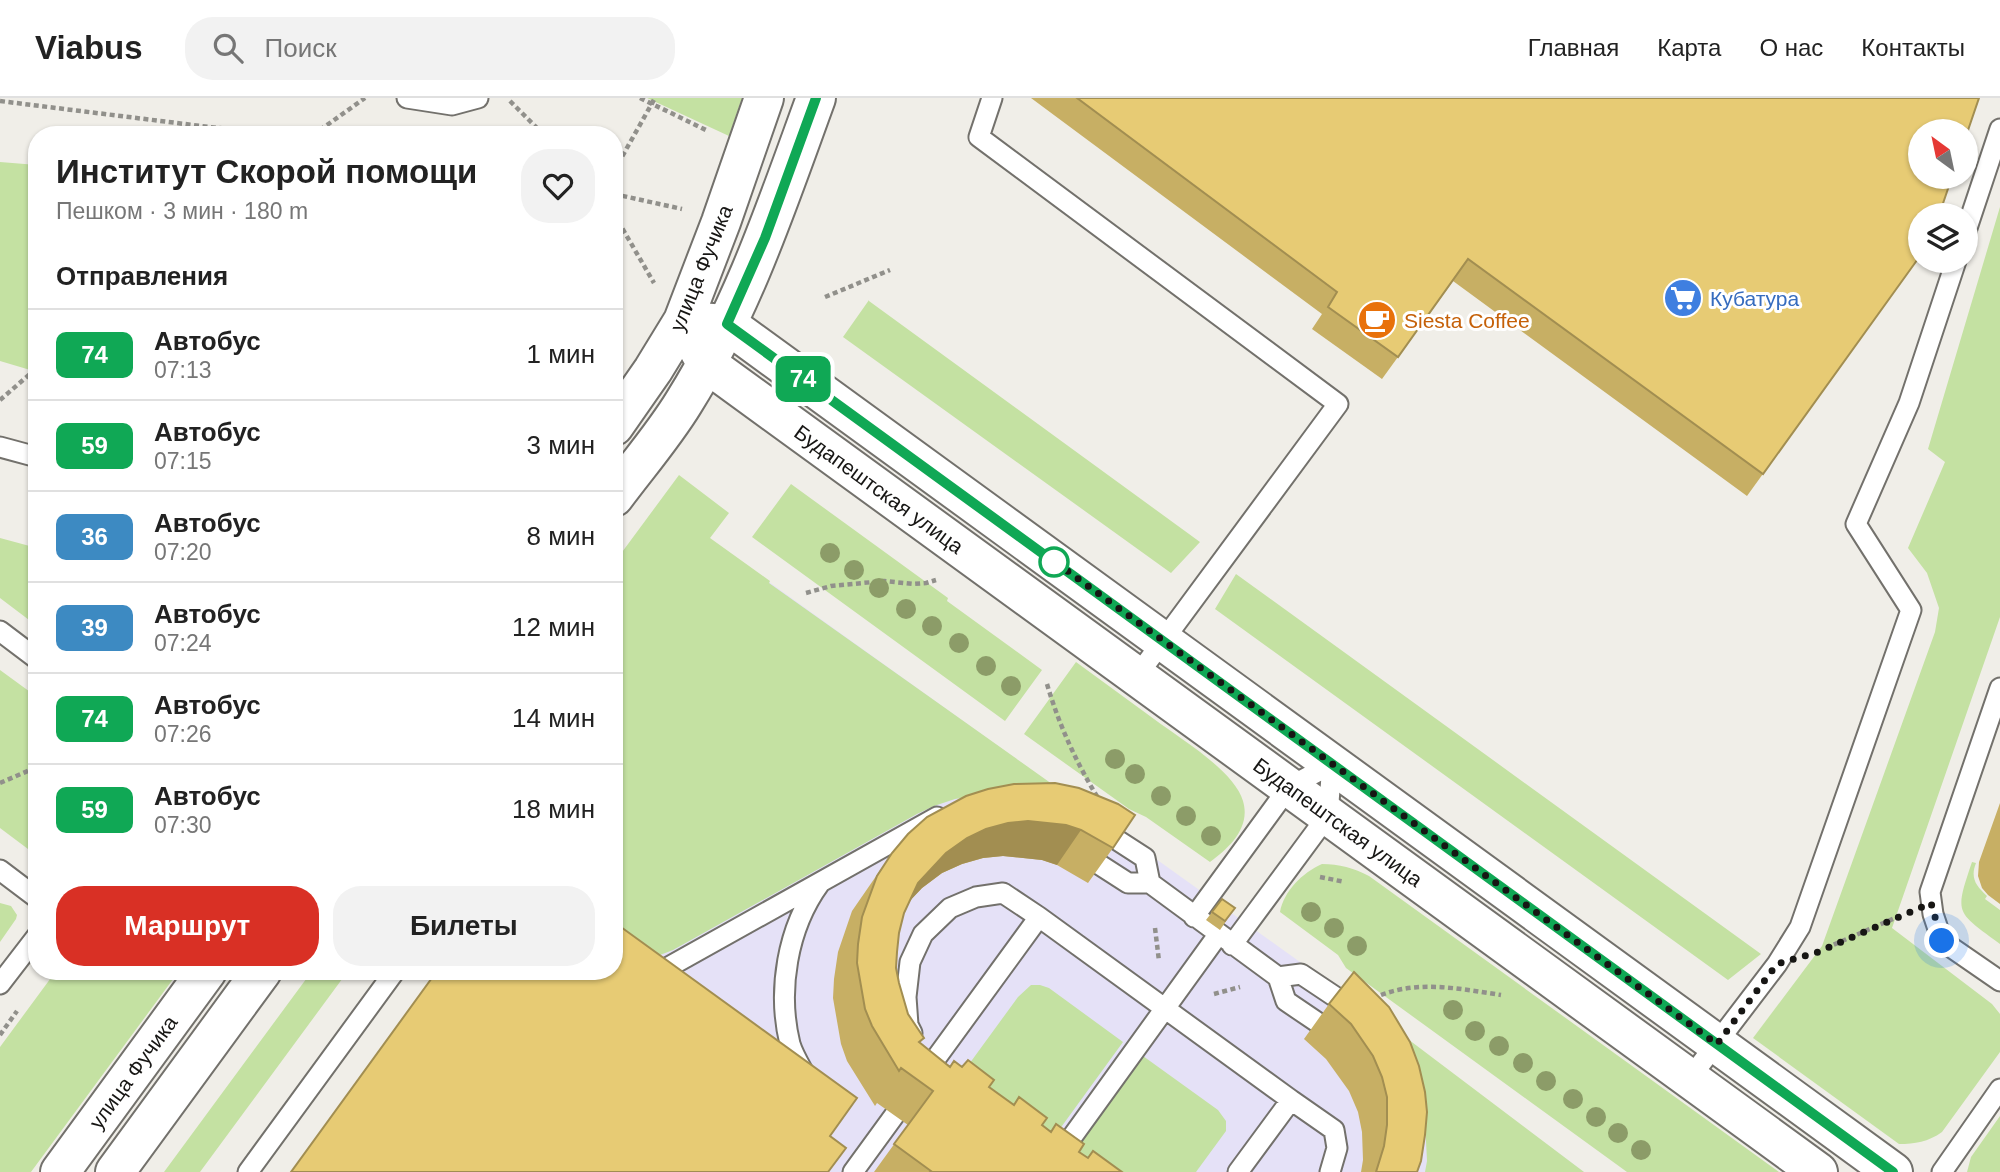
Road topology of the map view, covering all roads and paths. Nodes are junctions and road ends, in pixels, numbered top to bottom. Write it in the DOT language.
graph roads {
  1 [pos="365,98"];
  2 [pos="407,98"];
  3 [pos="478,98"];
  4 [pos="507,98"];
  5 [pos="640,98"];
  6 [pos="655,98"];
  7 [pos="764,98"];
  8 [pos="816,98"];
  9 [pos="992,98"];
  10 [pos="0,101"];
  11 [pos="653,104"];
  12 [pos="201,126"];
  13 [pos="326,126"];
  14 [pos="535,126"];
  15 [pos="2000,129"];
  16 [pos="710,132"];
  17 [pos="623,156"];
  18 [pos="623,196"];
  19 [pos="1975,203"];
  20 [pos="693,211"];
  21 [pos="623,230"];
  22 [pos="890,270"];
  23 [pos="1952,273"];
  24 [pos="657,289"];
  25 [pos="825,297"];
  26 [pos="682,321"];
  27 [pos="727,324"];
  28 [pos="706,363"];
  29 [pos="28,376"];
  30 [pos="0,400"];
  31 [pos="623,413"];
  32 [pos="0,447"];
  33 [pos="28,455"];
  34 [pos="623,485"];
  35 [pos="940,578"];
  36 [pos="806,593"];
  37 [pos="0,631"];
  38 [pos="1162,641"];
  39 [pos="28,652"];
  40 [pos="1137,676"];
  41 [pos="1048,684"];
  42 [pos="2000,688"];
  43 [pos="1332,764"];
  44 [pos="28,771"];
  45 [pos="0,783"];
  46 [pos="1289,787"];
  47 [pos="1102,803"];
  48 [pos="954,811"];
  49 [pos="1328,815"];
  50 [pos="1084,818"];
  51 [pos="1100,865"];
  52 [pos="0,870"];
  53 [pos="822,880"];
  54 [pos="1150,884"];
  55 [pos="28,891"];
  56 [pos="1931,903"];
  57 [pos="1039,917"];
  58 [pos="1194,917"];
  59 [pos="1225,940"];
  60 [pos="28,948"];
  61 [pos="1777,964"];
  62 [pos="656,975"];
  63 [pos="1278,977"];
  64 [pos="200,980"];
  65 [pos="255,980"];
  66 [pos="388,980"];
  67 [pos="2000,982"];
  68 [pos="0,984"];
  69 [pos="1506,995"];
  70 [pos="1371,999"];
  71 [pos="1165,1009"];
  72 [pos="1371,1030"];
  73 [pos="1717,1044"];
  74 [pos="1351,1054"];
  75 [pos="936,1058"];
  76 [pos="776,1060"];
  77 [pos="1690,1078"];
  78 [pos="2000,1089"];
  79 [pos="1291,1100"];
  80 [pos="1832,1159"];
  81 [pos="1047,1170"];
  82 [pos="60,1172"];
  83 [pos="116,1172"];
  84 [pos="248,1172"];
  85 [pos="853,1172"];
  86 [pos="1238,1172"];
  87 [pos="1330,1172"];
  88 [pos="1893,1172"];
  89 [pos="1942,1172"];
  1 -- 13 [label="path"];
  2 -- 3 [label="lane"];
  4 -- 14 [label="path"];
  5 -- 11 [label="path"];
  6 -- 11 [label="path"];
  7 -- 26 [label="street, улица Фучика"];
  8 -- 27 [label="street, улица Фучика"];
  9 -- 38 [label="lane"];
  10 -- 12 [label="path"];
  11 -- 16 [label="path"];
  11 -- 17 [label="path"];
  15 -- 19 [label="lane"];
  18 -- 20 [label="path"];
  21 -- 24 [label="path"];
  22 -- 25 [label="path"];
  23 -- 61 [label="lane"];
  26 -- 27 [label="street"];
  26 -- 28 [label="street, Будапештская улица"];
  26 -- 31 [label="street, улица Фучика"];
  27 -- 28 [label="street, улица Фучика"];
  27 -- 38 [label="street, Будапештская улица"];
  28 -- 34 [label="street, улица Фучика"];
  28 -- 40 [label="street, Будапештская улица"];
  29 -- 30 [label="path"];
  32 -- 33 [label="lane"];
  35 -- 36 [label="path"];
  37 -- 39 [label="lane"];
  38 -- 40 [label="lane"];
  38 -- 43 [label="street, Будапештская улица"];
  40 -- 46 [label="street, Будапештская улица"];
  41 -- 47 [label="path"];
  42 -- 56 [label="lane"];
  43 -- 46 [label="lane"];
  43 -- 49 [label="lane"];
  43 -- 73 [label="street, Будапештская улица"];
  44 -- 45 [label="path"];
  46 -- 49 [label="street, Будапештская улица"];
  46 -- 58 [label="lane"];
  48 -- 53 [label="lane"];
  49 -- 59 [label="lane"];
  49 -- 77 [label="street, Будапештская улица"];
  50 -- 54 [label="lane"];
  51 -- 54 [label="lane"];
  52 -- 55 [label="lane"];
  53 -- 62 [label="lane"];
  53 -- 76 [label="lane"];
  54 -- 58 [label="lane"];
  56 -- 61 [label="path"];
  56 -- 67 [label="lane"];
  57 -- 71 [label="lane"];
  57 -- 75 [label="lane"];
  57 -- 75 [label="lane"];
  58 -- 59 [label="lane"];
  59 -- 63 [label="lane"];
  59 -- 71 [label="lane"];
  60 -- 68 [label="lane"];
  61 -- 73 [label="lane"];
  63 -- 72 [label="lane"];
  63 -- 74 [label="lane"];
  64 -- 82 [label="street, улица Фучика"];
  65 -- 83 [label="street"];
  66 -- 84 [label="lane"];
  69 -- 70 [label="path"];
  71 -- 79 [label="lane"];
  71 -- 81 [label="lane"];
  73 -- 77 [label="lane"];
  73 -- 80 [label="street, Будапештская улица"];
  75 -- 85 [label="lane"];
  77 -- 80 [label="street, Будапештская улица"];
  78 -- 89 [label="lane"];
  79 -- 86 [label="lane"];
  79 -- 87 [label="lane"];
  80 -- 88 [label="street, Будапештская улица"];
}
